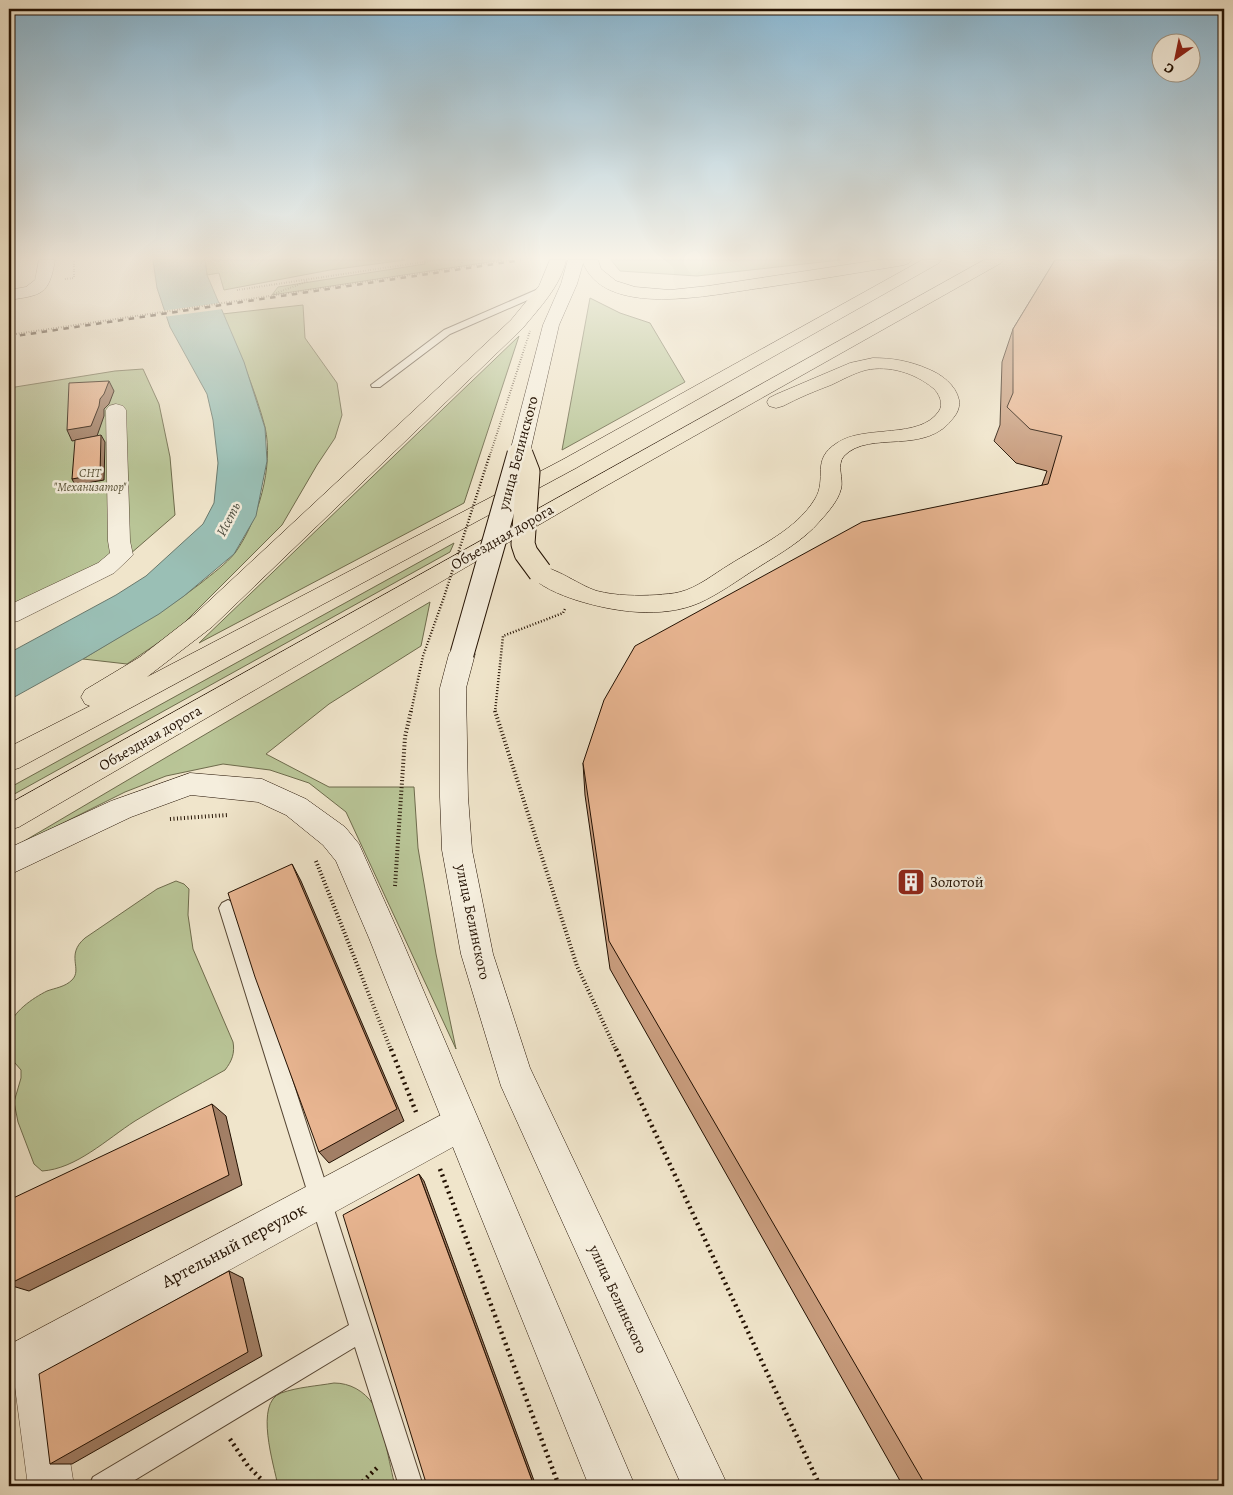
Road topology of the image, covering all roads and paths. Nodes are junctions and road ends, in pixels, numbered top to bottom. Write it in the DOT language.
graph roads {
  1 [pos="44,330"];
  2 [pos="452,330"];
  3 [pos="511,330"];
  4 [pos="549,330"];
  5 [pos="809,330"];
  6 [pos="871,330"];
  7 [pos="530,331"];
  8 [pos="9,335"];
  9 [pos="376,385"];
  10 [pos="116,410"];
  11 [pos="520,452"];
  12 [pos="597,483"];
  13 [pos="563,613"];
  14 [pos="9,615"];
  15 [pos="9,752"];
  16 [pos="9,760"];
  17 [pos="233,815"];
  18 [pos="9,818"];
  19 [pos="163,820"];
  20 [pos="313,855"];
  21 [pos="9,862"];
  22 [pos="394,892"];
  23 [pos="228,908"];
  24 [pos="445,1131"];
  25 [pos="321,1198"];
  26 [pos="362,1330"];
  27 [pos="21,1361"];
  28 [pos="216,1418"];
  29 [pos="51,1486"];
  30 [pos="102,1486"];
  31 [pos="268,1486"];
  32 [pos="411,1486"];
  33 [pos="559,1486"];
  34 [pos="612,1486"];
  35 [pos="705,1486"];
  36 [pos="820,1486"];
  1 -- 8 [label="path"];
  2 -- 9 [label="lane"];
  3 -- 15 [label="main road"];
  4 -- 11 [label="main road, улица Белинского"];
  5 -- 16 [label="main road, Объездная дорога"];
  6 -- 12 [label="main road, Объездная дорога"];
  7 -- 22 [label="path, bridge"];
  10 -- 14 [label="main road"];
  11 -- 12 [label="main road, bridge"];
  11 -- 35 [label="main road, улица Белинского, bridge"];
  12 -- 18 [label="main road, Объездная дорога"];
  13 -- 36 [label="path"];
  17 -- 19 [label="path"];
  20 -- 24 [label="path"];
  21 -- 24 [label="main road"];
  23 -- 25 [label="lane"];
  24 -- 25 [label="main road, Артельный переулок"];
  24 -- 33 [label="path"];
  24 -- 34 [label="main road"];
  25 -- 26 [label="lane"];
  25 -- 27 [label="main road, Артельный переулок"];
  26 -- 28 [label="lane"];
  26 -- 32 [label="lane"];
  27 -- 29 [label="main road"];
  28 -- 30 [label="lane"];
  28 -- 31 [label="path"];
}
